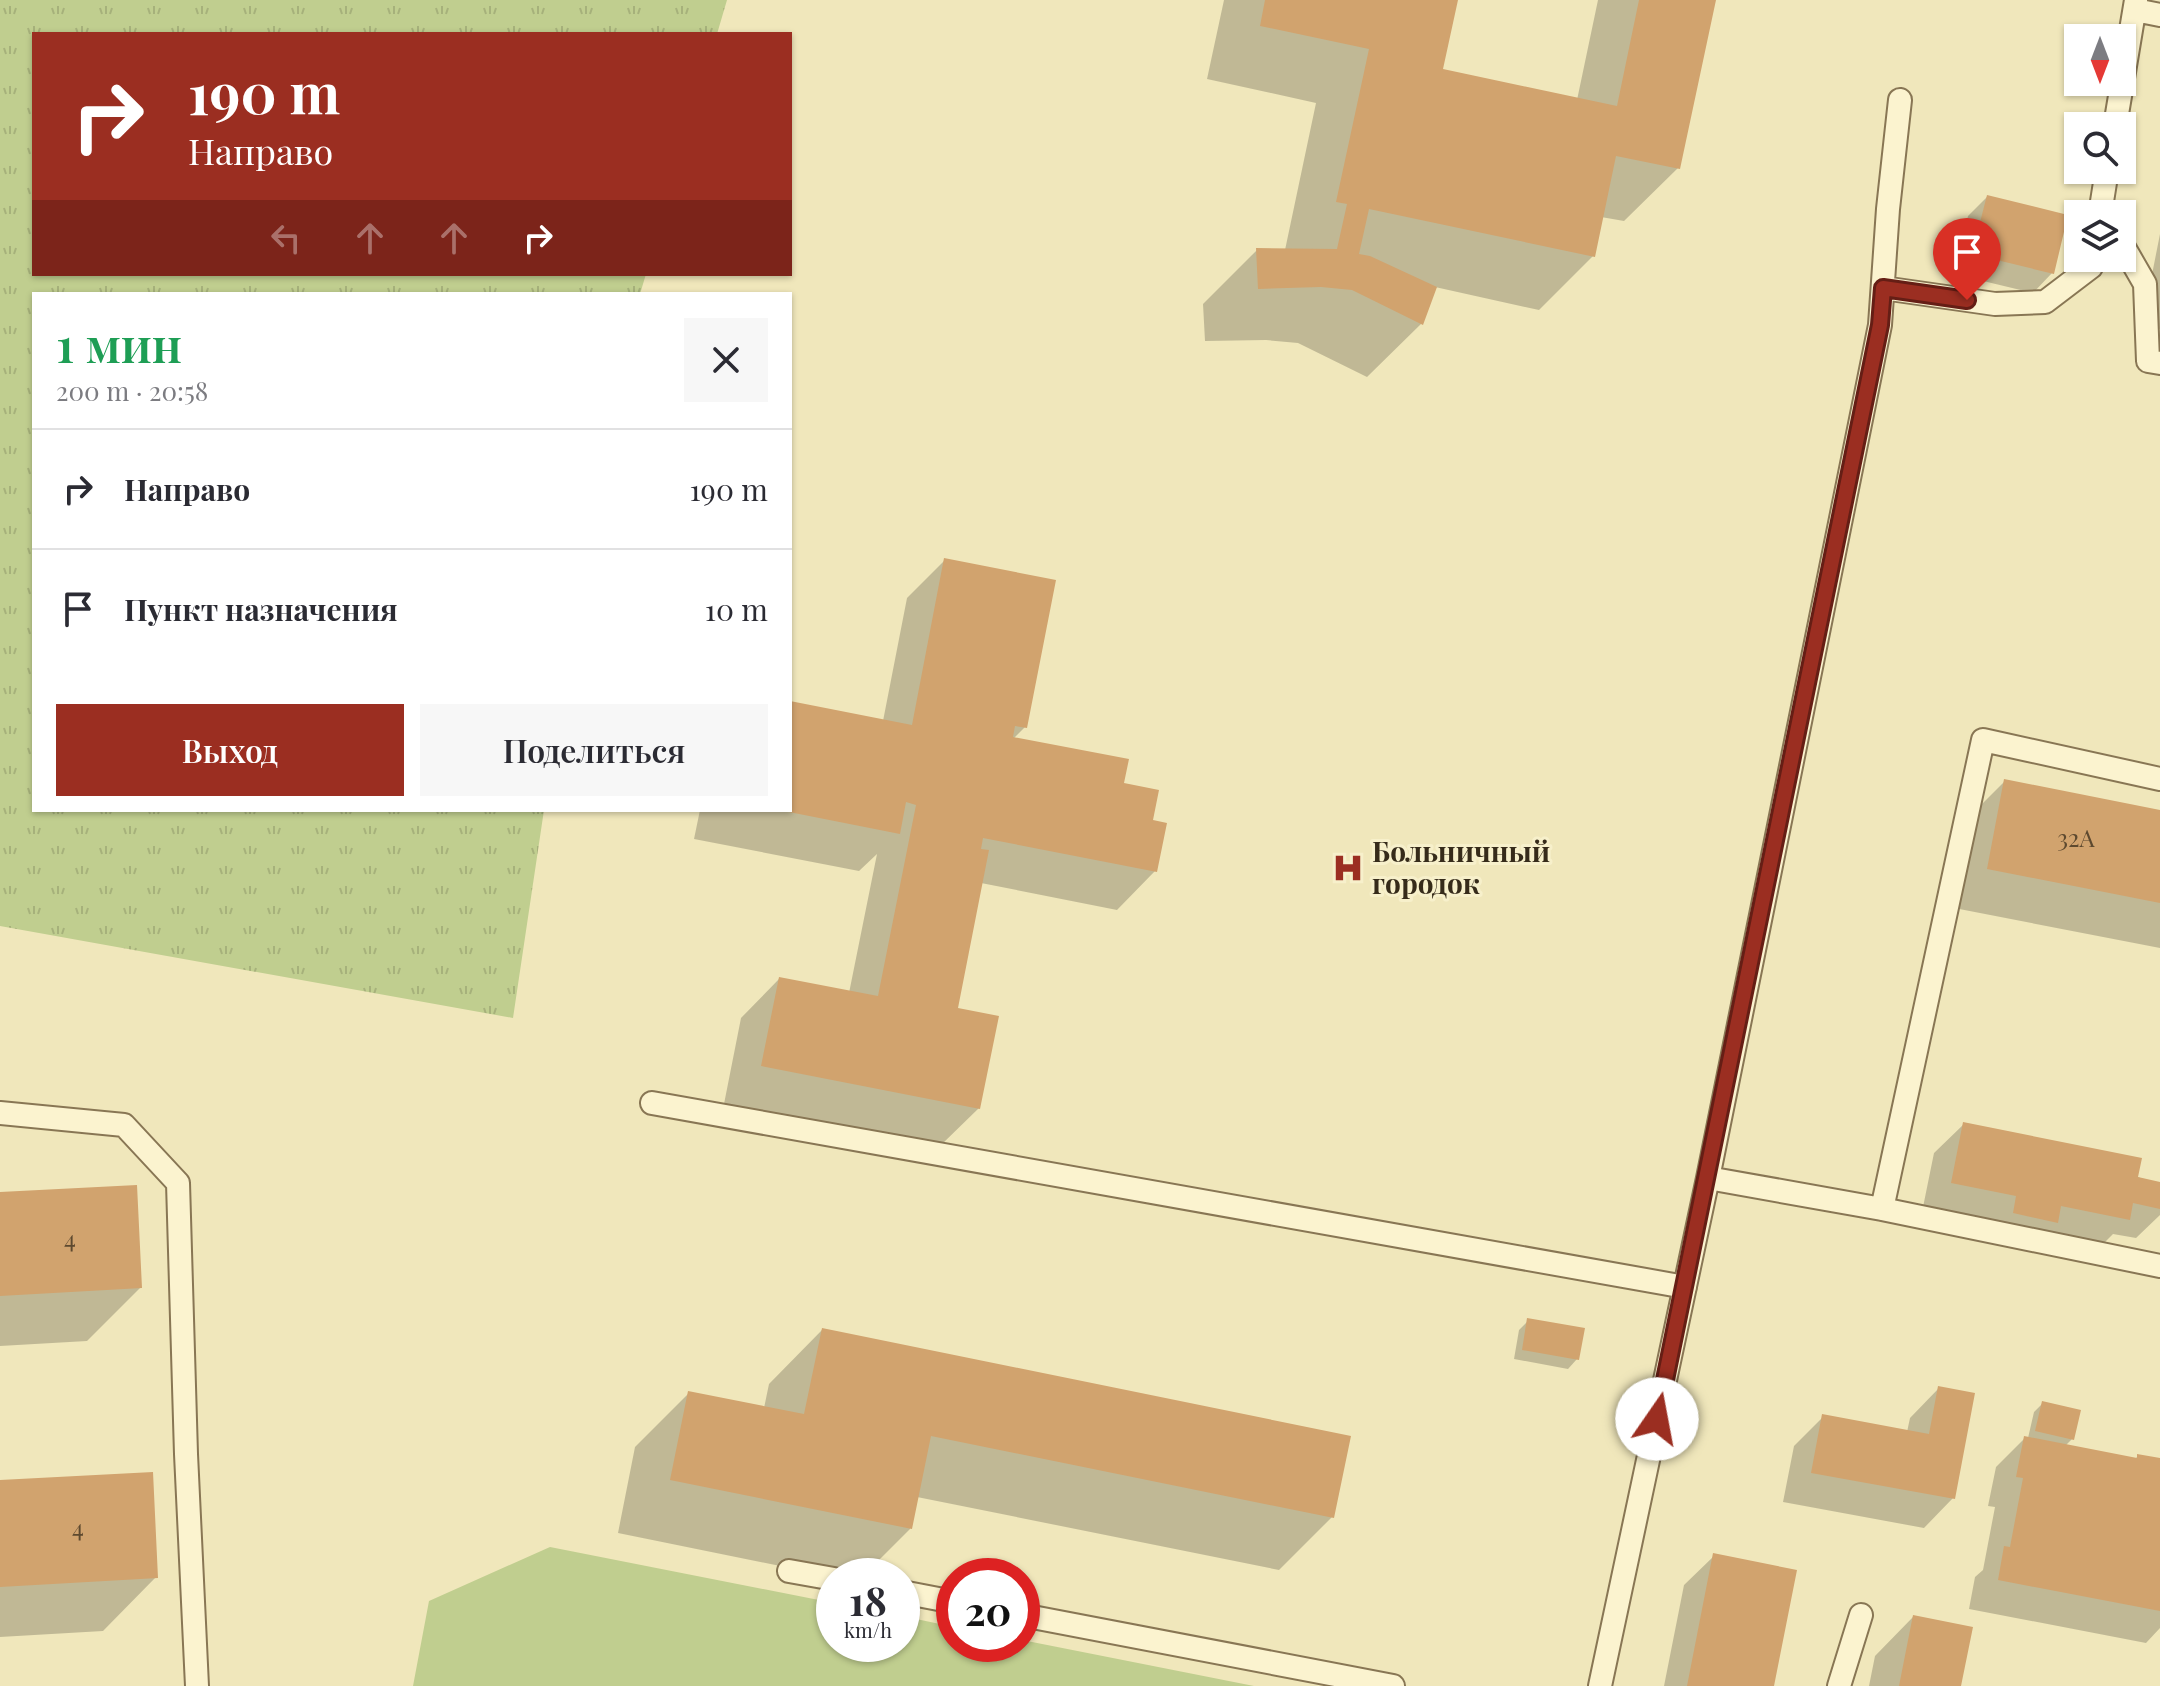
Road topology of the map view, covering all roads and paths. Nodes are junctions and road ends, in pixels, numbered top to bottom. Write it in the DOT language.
graph roads {
  1 [pos="2136,5"];
  2 [pos="2160,15"];
  3 [pos="1900,100"];
  4 [pos="2117,112"];
  5 [pos="2136,268"];
  6 [pos="2084,272"];
  7 [pos="1883,288"];
  8 [pos="2160,363"];
  9 [pos="2160,779"];
  10 [pos="652,1103"];
  11 [pos="0,1113"];
  12 [pos="1708,1178"];
  13 [pos="1882,1209"];
  14 [pos="2160,1266"];
  15 [pos="1685,1287"];
  16 [pos="789,1571"];
  17 [pos="816,1576"];
  18 [pos="1861,1615"];
  19 [pos="1040,1618"];
  20 [pos="197,1686"];
  21 [pos="1393,1686"];
  22 [pos="1600,1686"];
  23 [pos="1839,1686"];
  1 -- 2 [label="lane"];
  1 -- 4 [label="lane"];
  3 -- 7 [label="lane"];
  5 -- 8 [label="lane"];
  6 -- 7 [label="lane"];
  7 -- 12 [label="lane"];
  9 -- 13 [label="lane"];
  10 -- 15 [label="lane"];
  11 -- 20 [label="lane"];
  12 -- 13 [label="lane"];
  12 -- 15 [label="lane"];
  13 -- 14 [label="lane"];
  15 -- 22 [label="lane"];
  16 -- 17 [label="lane"];
  18 -- 23 [label="lane"];
  19 -- 21 [label="lane"];
}
